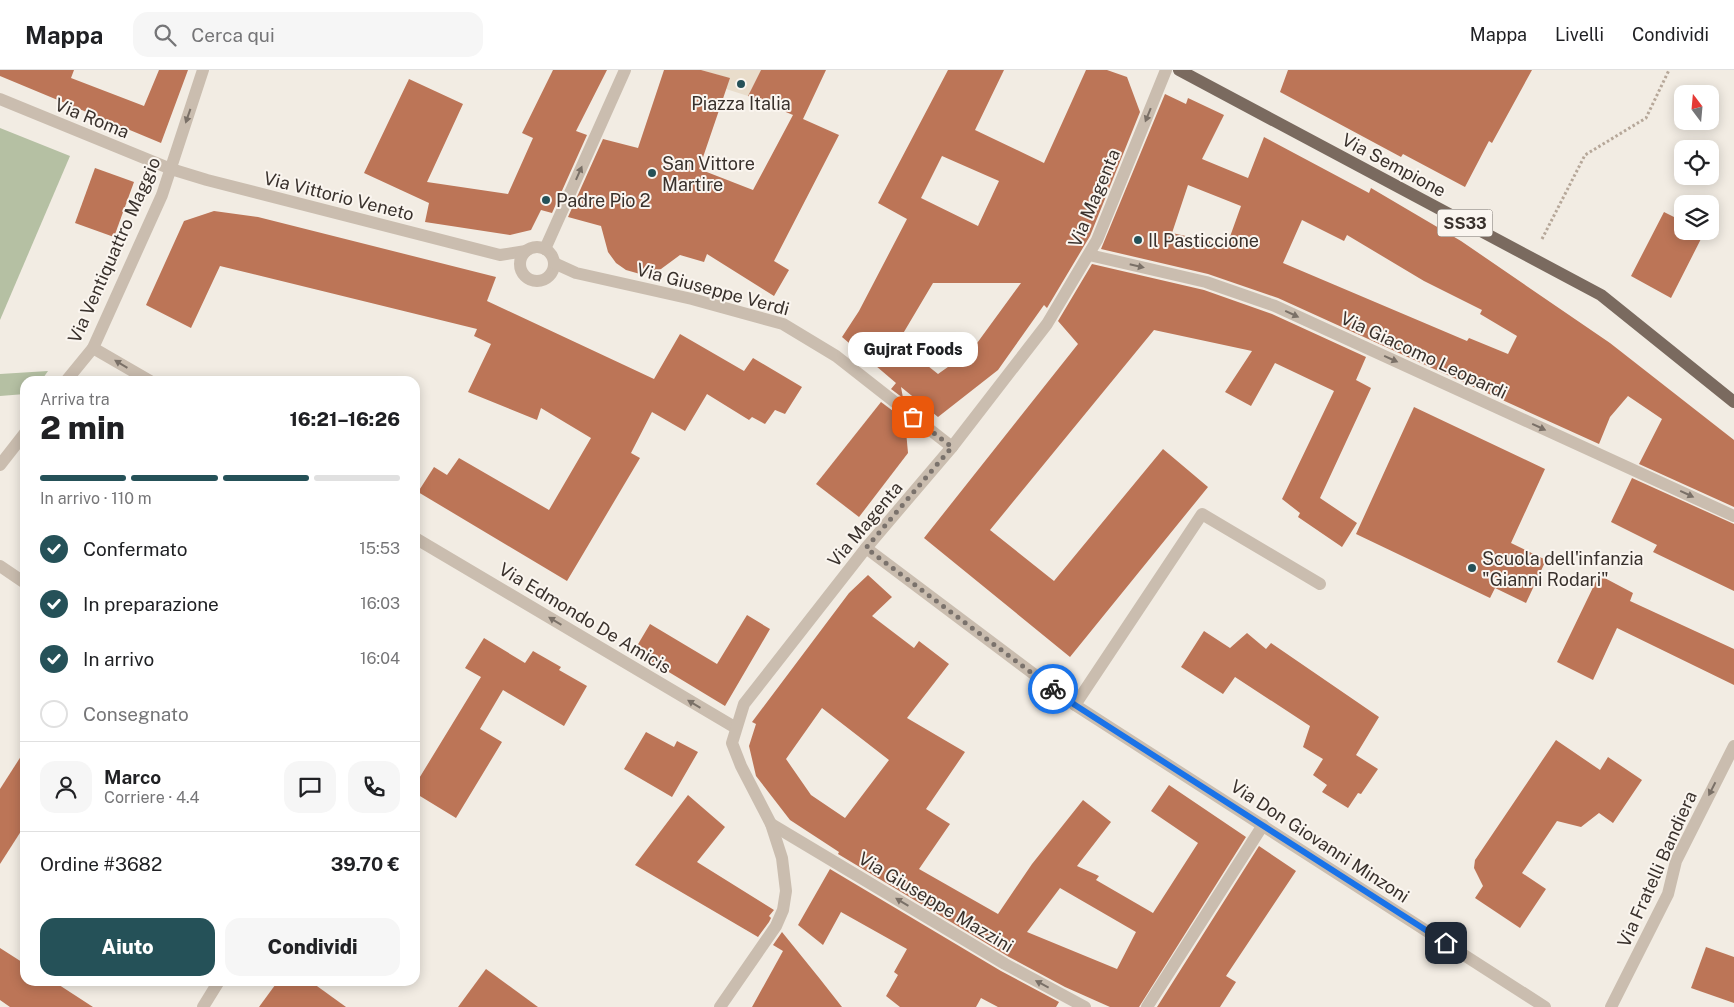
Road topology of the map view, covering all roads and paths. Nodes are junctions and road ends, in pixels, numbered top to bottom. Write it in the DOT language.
graph roads {
  1 [pos="203,70"];
  2 [pos="625,70"];
  3 [pos="1166,70"];
  4 [pos="1178,70"];
  5 [pos="1669,70"];
  6 [pos="0,99"];
  7 [pos="171,169"];
  8 [pos="545,249"];
  9 [pos="526,251"];
  10 [pos="500,254"];
  11 [pos="1090,255"];
  12 [pos="1532,258"];
  13 [pos="554,263"];
  14 [pos="521,270"];
  15 [pos="576,273"];
  16 [pos="548,277"];
  17 [pos="93,348"];
  18 [pos="70,376"];
  19 [pos="141,376"];
  20 [pos="1734,402"];
  21 [pos="20,440"];
  22 [pos="952,447"];
  23 [pos="0,465"];
  24 [pos="1734,516"];
  25 [pos="420,541"];
  26 [pos="866,548"];
  27 [pos="0,566"];
  28 [pos="20,580"];
  29 [pos="1320,584"];
  30 [pos="1075,705"];
  31 [pos="736,728"];
  32 [pos="1734,746"];
  33 [pos="770,824"];
  34 [pos="1263,825"];
  35 [pos="216,986"];
  36 [pos="1071,1004"];
  37 [pos="203,1007"];
  38 [pos="720,1007"];
  39 [pos="1085,1007"];
  40 [pos="1147,1007"];
  41 [pos="1545,1007"];
  42 [pos="1611,1007"];
  1 -- 7 [label="street, Via Ventiquattro Maggio, one-way"];
  8 -- 2 [label="street, one-way"];
  3 -- 11 [label="street, Via Magenta, one-way"];
  4 -- 12 [label="main road, Via Sempione / SS33"];
  5 -- 12 [label="path"];
  6 -- 7 [label="street, Via Roma"];
  7 -- 10 [label="street, Via Vittorio Veneto"];
  7 -- 17 [label="street, Via Ventiquattro Maggio"];
  8 -- 9 [label="street"];
  8 -- 13 [label="street"];
  9 -- 10 [label="street, Via Vittorio Veneto"];
  9 -- 14 [label="street"];
  10 -- 14 [label="street, Via Vittorio Veneto"];
  11 -- 22 [label="street, Via Magenta"];
  11 -- 24 [label="street, Via Giacomo Leopardi, one-way"];
  12 -- 20 [label="main road, Via Sempione / SS33"];
  13 -- 15 [label="street, Via Giuseppe Verdi"];
  13 -- 16 [label="street"];
  14 -- 16 [label="street"];
  15 -- 16 [label="street, Via Giuseppe Verdi"];
  15 -- 22 [label="street, Via Giuseppe Verdi"];
  17 -- 18 [label="street, Via Ventiquattro Maggio"];
  19 -- 17 [label="street, one-way"];
  21 -- 23 [label="street"];
  22 -- 26 [label="street, Via Magenta"];
  31 -- 25 [label="street, Via Edmondo De Amicis, one-way"];
  26 -- 30 [label="street, Via Don Giovanni Minzoni"];
  26 -- 31 [label="street, Via Magenta"];
  27 -- 28 [label="street"];
  29 -- 30 [label="street"];
  30 -- 34 [label="street, Via Don Giovanni Minzoni"];
  31 -- 33 [label="street, Via Magenta"];
  32 -- 42 [label="street, Via Fratelli Bandiera, one-way"];
  36 -- 33 [label="street, Via Giuseppe Mazzini, one-way"];
  33 -- 38 [label="street, Via Magenta"];
  34 -- 40 [label="street"];
  34 -- 41 [label="street, Via Don Giovanni Minzoni"];
  35 -- 37 [label="street"];
  36 -- 39 [label="street, Via Giuseppe Mazzini"];
}
